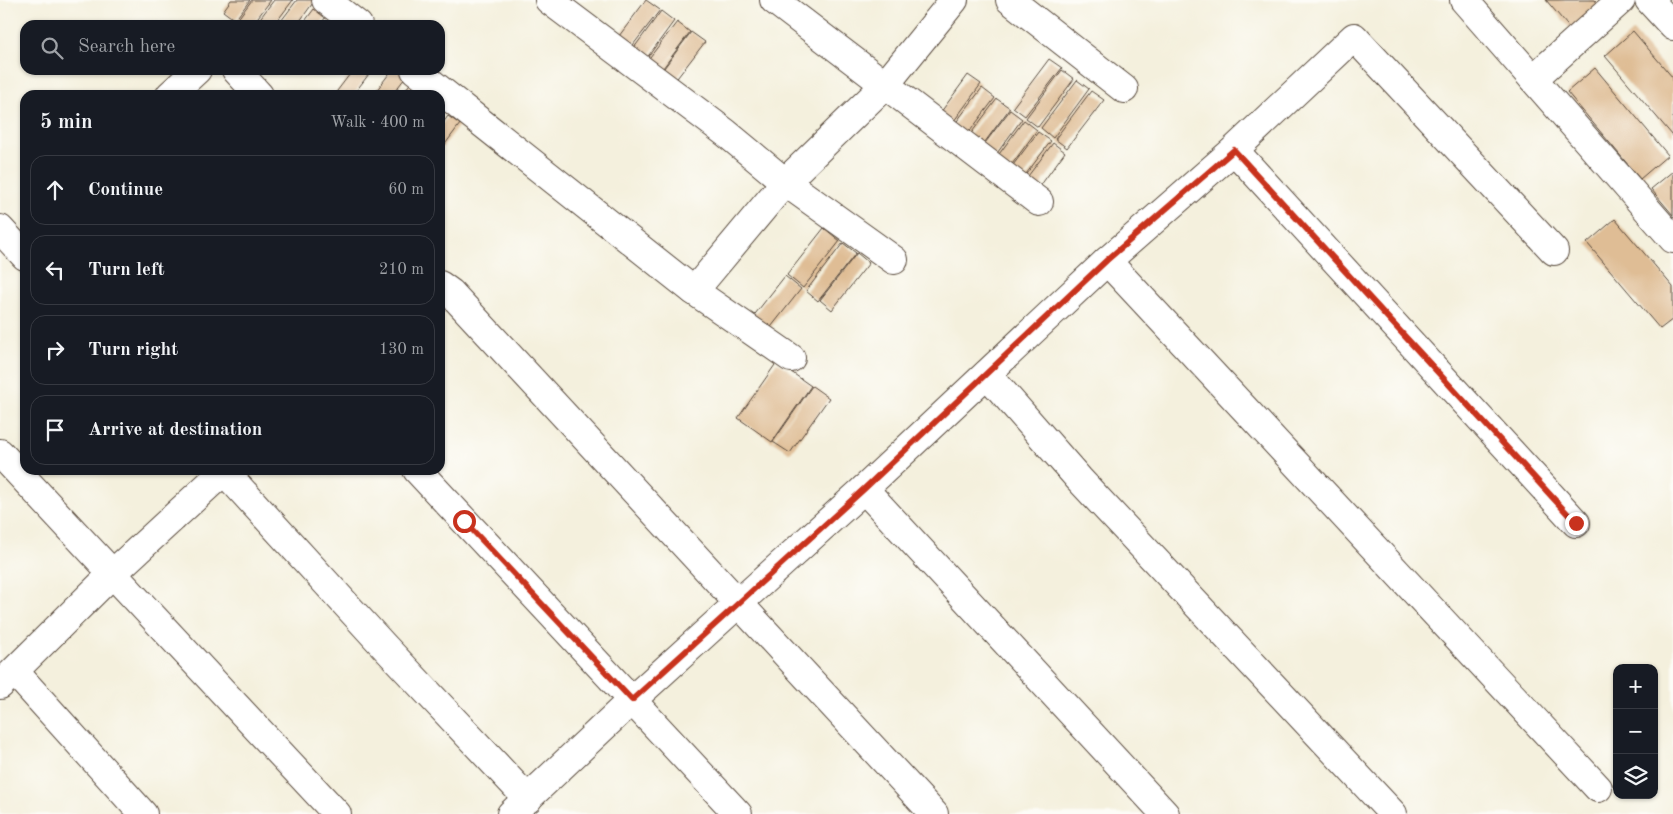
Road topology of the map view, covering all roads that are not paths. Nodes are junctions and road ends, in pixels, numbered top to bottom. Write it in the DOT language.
graph roads {
  1 [pos="326,0"];
  2 [pos="549,0"];
  3 [pos="774,0"];
  4 [pos="954,0"];
  5 [pos="1010,0"];
  6 [pos="1464,0"];
  7 [pos="1621,0"];
  8 [pos="1650,0"];
  9 [pos="352,20"];
  10 [pos="1673,26"];
  11 [pos="192,75"];
  12 [pos="241,75"];
  13 [pos="421,75"];
  14 [pos="1533,78"];
  15 [pos="885,85"];
  16 [pos="1124,88"];
  17 [pos="175,90"];
  18 [pos="254,90"];
  19 [pos="440,90"];
  20 [pos="445,94"];
  21 [pos="1234,150"];
  22 [pos="785,182"];
  23 [pos="1039,202"];
  24 [pos="1673,240"];
  25 [pos="1554,251"];
  26 [pos="894,260"];
  27 [pos="1107,260"];
  28 [pos="445,289"];
  29 [pos="694,291"];
  30 [pos="791,358"];
  31 [pos="987,374"];
  32 [pos="0,453"];
  33 [pos="20,475"];
  34 [pos="20,475"];
  35 [pos="219,475"];
  36 [pos="229,475"];
  37 [pos="422,475"];
  38 [pos="864,489"];
  39 [pos="1576,523"];
  40 [pos="112,574"];
  41 [pos="738,603"];
  42 [pos="7,679"];
  43 [pos="632,700"];
  44 [pos="1598,788"];
  45 [pos="520,806"];
  46 [pos="143,814"];
  47 [pos="337,814"];
  48 [pos="738,814"];
  49 [pos="934,814"];
  50 [pos="1165,814"];
  51 [pos="1393,814"];
  1 -- 9 [label="street"];
  2 -- 22 [label="street"];
  3 -- 15 [label="street"];
  4 -- 15 [label="street"];
  5 -- 16 [label="street"];
  6 -- 14 [label="street"];
  7 -- 14 [label="street"];
  8 -- 10 [label="street"];
  11 -- 17 [label="street"];
  12 -- 18 [label="street"];
  13 -- 19 [label="street"];
  14 -- 24 [label="street"];
  15 -- 22 [label="street"];
  15 -- 23 [label="street"];
  20 -- 29 [label="street"];
  21 -- 25 [label="street"];
  21 -- 27 [label="street"];
  21 -- 39 [label="street"];
  22 -- 26 [label="street"];
  22 -- 29 [label="street"];
  27 -- 31 [label="street"];
  27 -- 44 [label="street"];
  28 -- 41 [label="street"];
  29 -- 30 [label="street"];
  31 -- 38 [label="street"];
  31 -- 51 [label="street"];
  32 -- 33 [label="street"];
  34 -- 40 [label="street"];
  35 -- 40 [label="street"];
  36 -- 45 [label="street"];
  37 -- 43 [label="street"];
  38 -- 41 [label="street"];
  38 -- 50 [label="street"];
  40 -- 42 [label="street"];
  40 -- 47 [label="street"];
  41 -- 43 [label="street"];
  41 -- 49 [label="street"];
  42 -- 46 [label="street"];
  43 -- 45 [label="street"];
  43 -- 48 [label="street"];
}
